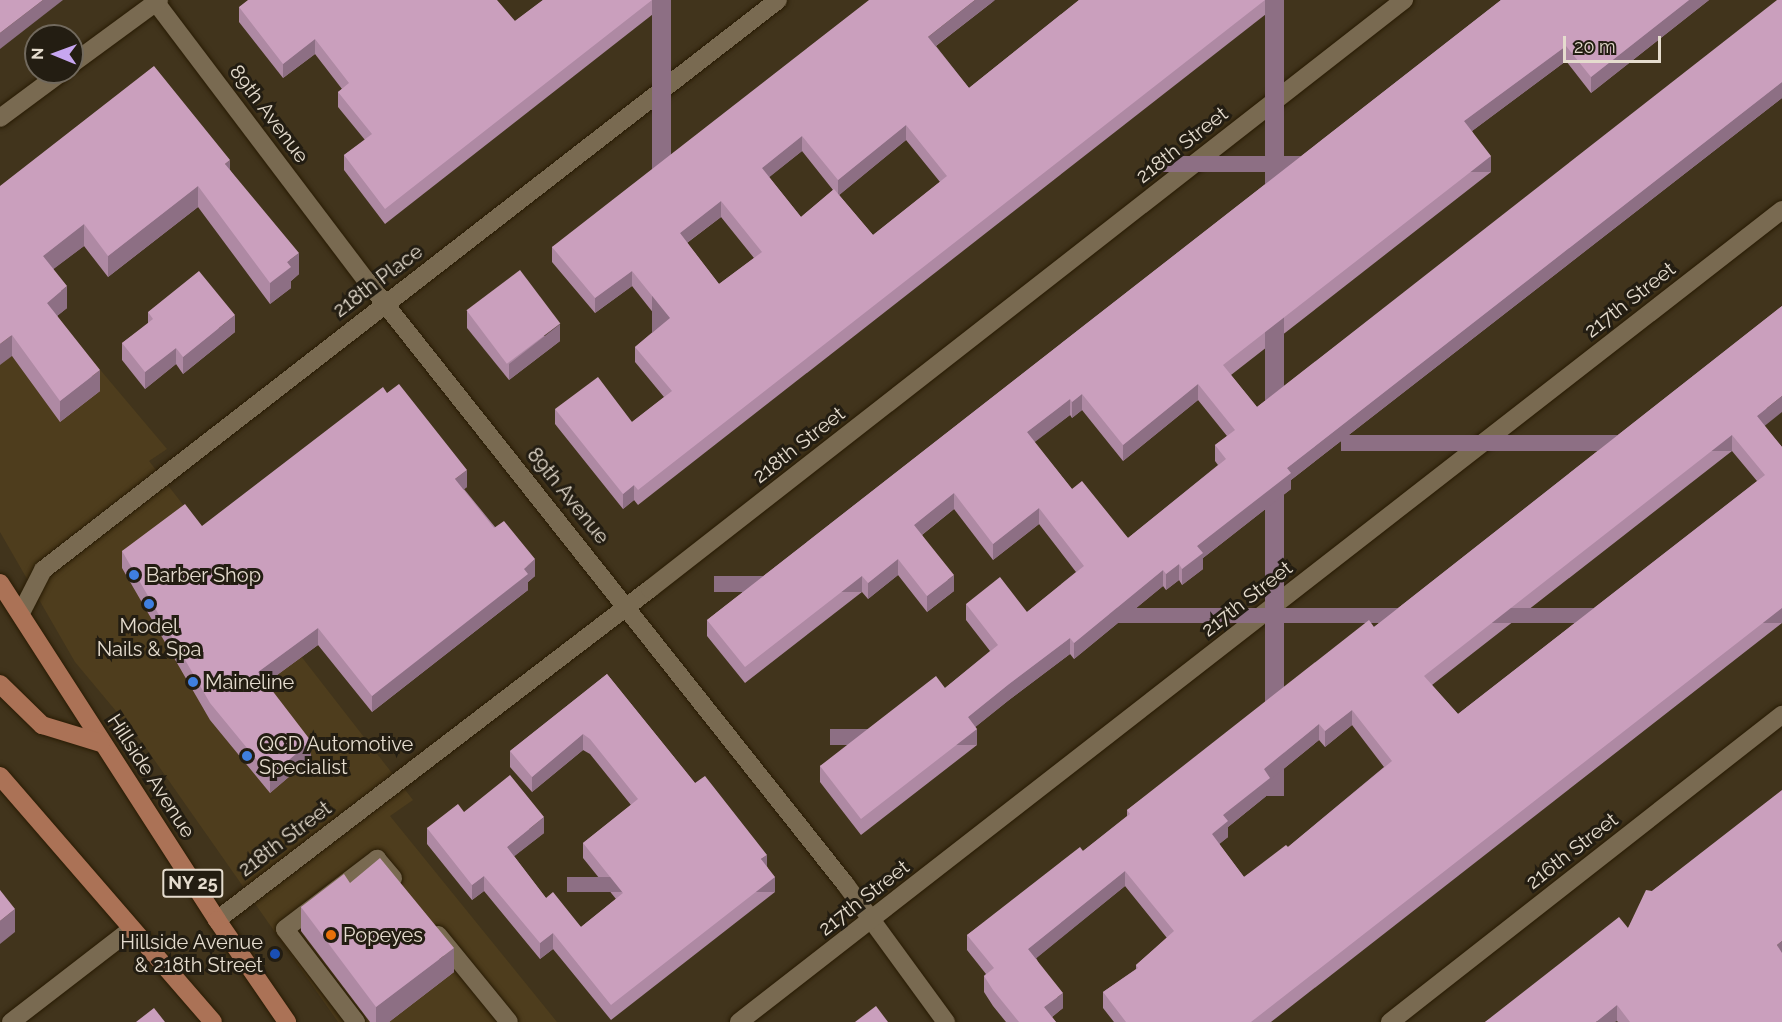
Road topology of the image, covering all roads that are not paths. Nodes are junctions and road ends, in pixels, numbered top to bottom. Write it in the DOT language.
graph roads {
  1 [pos="778,0"];
  2 [pos="1404,0"];
  3 [pos="156,1"];
  4 [pos="84,55"];
  5 [pos="46,84"];
  6 [pos="0,118"];
  7 [pos="1782,210"];
  8 [pos="385,304"];
  9 [pos="0,583"];
  10 [pos="628,606"];
  11 [pos="22,611"];
  12 [pos="0,684"];
  13 [pos="1782,715"];
  14 [pos="101,743"];
  15 [pos="0,776"];
  16 [pos="406,895"];
  17 [pos="217,920"];
  18 [pos="872,921"];
  19 [pos="428,922"];
  20 [pos="130,930"];
  21 [pos="11,1022"];
  22 [pos="213,1022"];
  23 [pos="287,1022"];
  24 [pos="356,1022"];
  25 [pos="509,1022"];
  26 [pos="740,1022"];
  27 [pos="946,1022"];
  28 [pos="1390,1022"];
  1 -- 8 [label="street, 218th Place"];
  2 -- 10 [label="street, 218th Street"];
  3 -- 4 [label="street"];
  3 -- 8 [label="street, 89th Avenue"];
  5 -- 6 [label="street"];
  7 -- 18 [label="street, 217th Street"];
  8 -- 10 [label="street, 89th Avenue"];
  8 -- 11 [label="street, 218th Place"];
  9 -- 11 [label="main road, Hillside Avenue / NY 25"];
  10 -- 17 [label="street, 218th Street"];
  10 -- 18 [label="street, 89th Avenue"];
  11 -- 14 [label="main road, Hillside Avenue / NY 25"];
  12 -- 14 [label="main road"];
  13 -- 28 [label="street, 216th Street"];
  14 -- 17 [label="main road, Hillside Avenue / NY 25"];
  15 -- 20 [label="main road"];
  16 -- 24 [label="street"];
  17 -- 23 [label="main road, Hillside Avenue / NY 25"];
  18 -- 26 [label="street, 217th Street"];
  18 -- 27 [label="street, 89th Avenue"];
  19 -- 25 [label="street"];
  20 -- 21 [label="street"];
  20 -- 22 [label="main road"];
}
